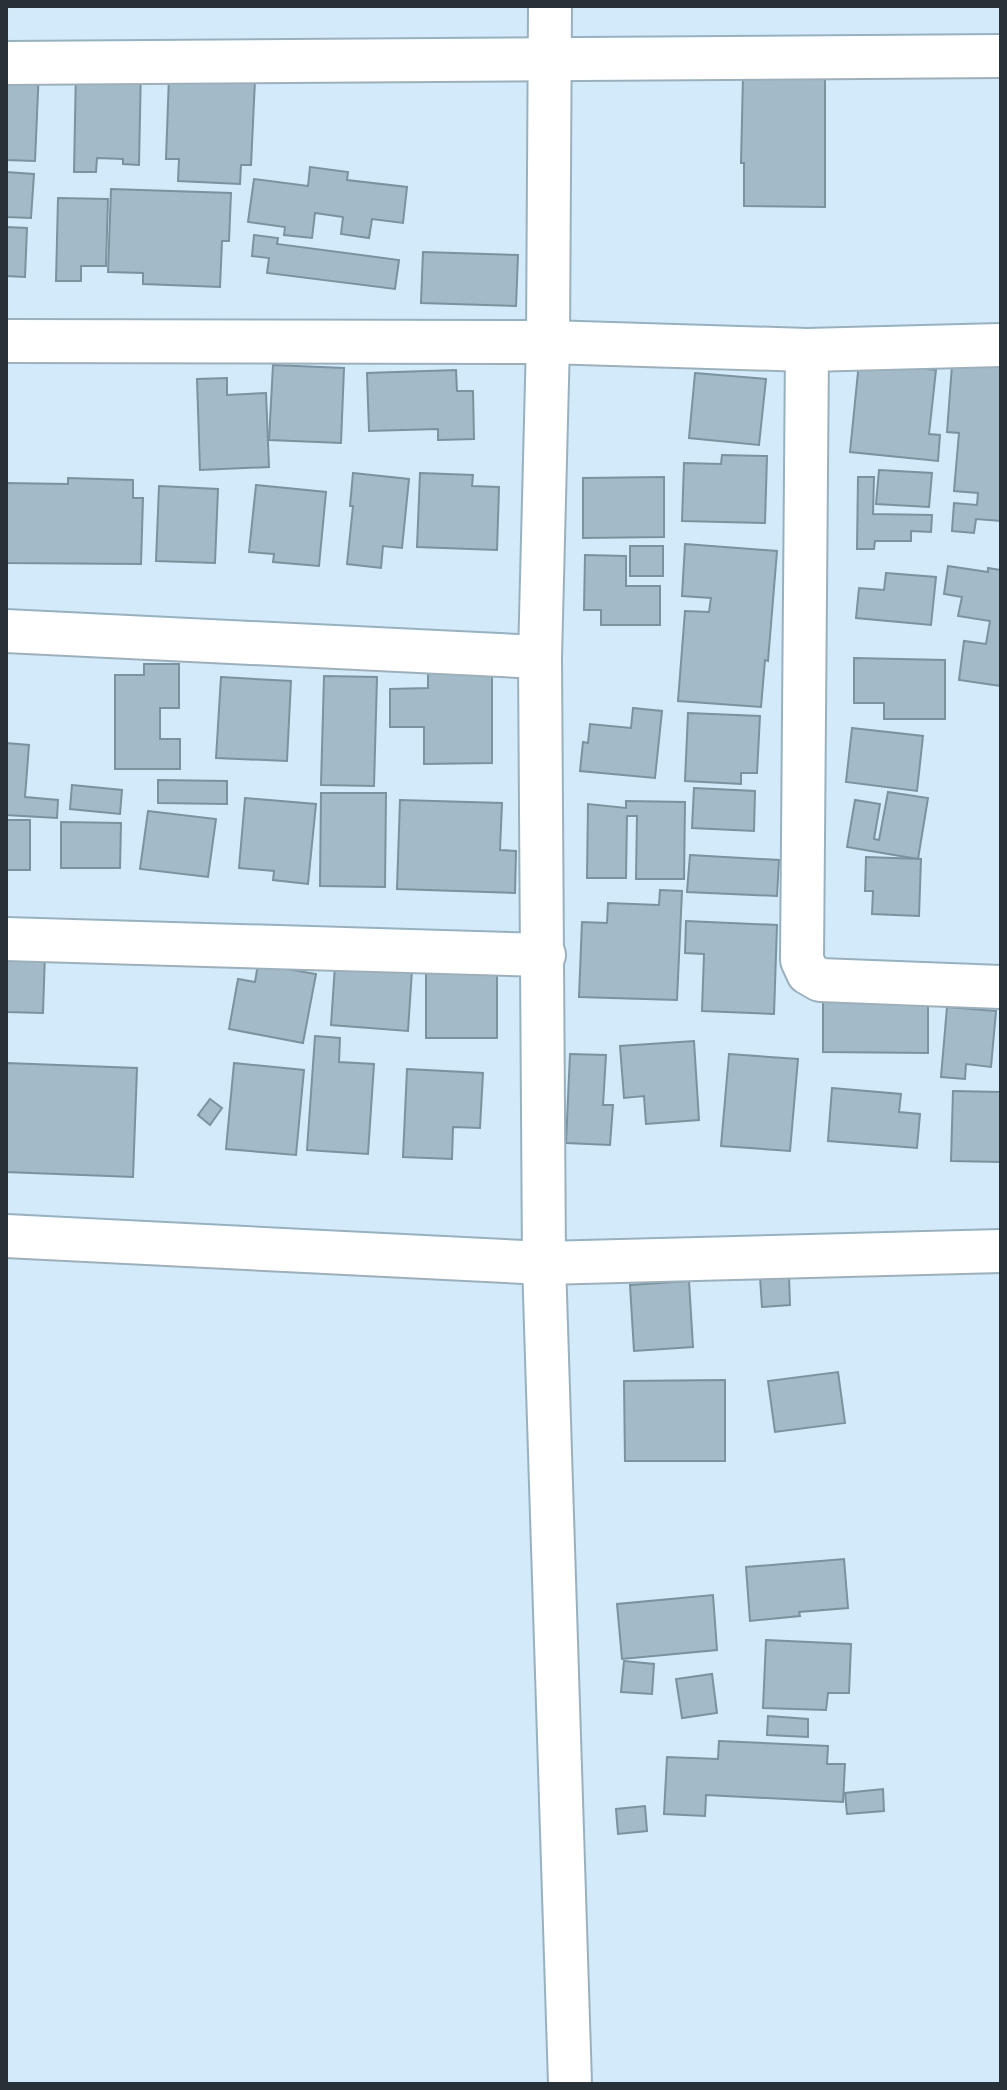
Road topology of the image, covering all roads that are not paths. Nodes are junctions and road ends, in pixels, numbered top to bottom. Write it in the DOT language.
graph roads {
  1 [pos="550,6"];
  2 [pos="1001,56"];
  3 [pos="550,59"];
  4 [pos="6,63"];
  5 [pos="6,341"];
  6 [pos="548,342"];
  7 [pos="1001,345"];
  8 [pos="807,350"];
  9 [pos="6,631"];
  10 [pos="540,657"];
  11 [pos="6,939"];
  12 [pos="544,955"];
  13 [pos="1001,987"];
  14 [pos="6,1236"];
  15 [pos="1001,1251"];
  16 [pos="544,1263"];
  17 [pos="570,2084"];
  1 -- 3 [label="street"];
  2 -- 3 [label="street"];
  3 -- 4 [label="street"];
  3 -- 6 [label="street"];
  5 -- 6 [label="street"];
  6 -- 8 [label="street"];
  6 -- 10 [label="street"];
  7 -- 8 [label="street"];
  8 -- 13 [label="street"];
  9 -- 10 [label="street"];
  10 -- 12 [label="street"];
  11 -- 12 [label="street"];
  12 -- 16 [label="street"];
  14 -- 16 [label="street"];
  15 -- 16 [label="street"];
  16 -- 17 [label="street"];
}
